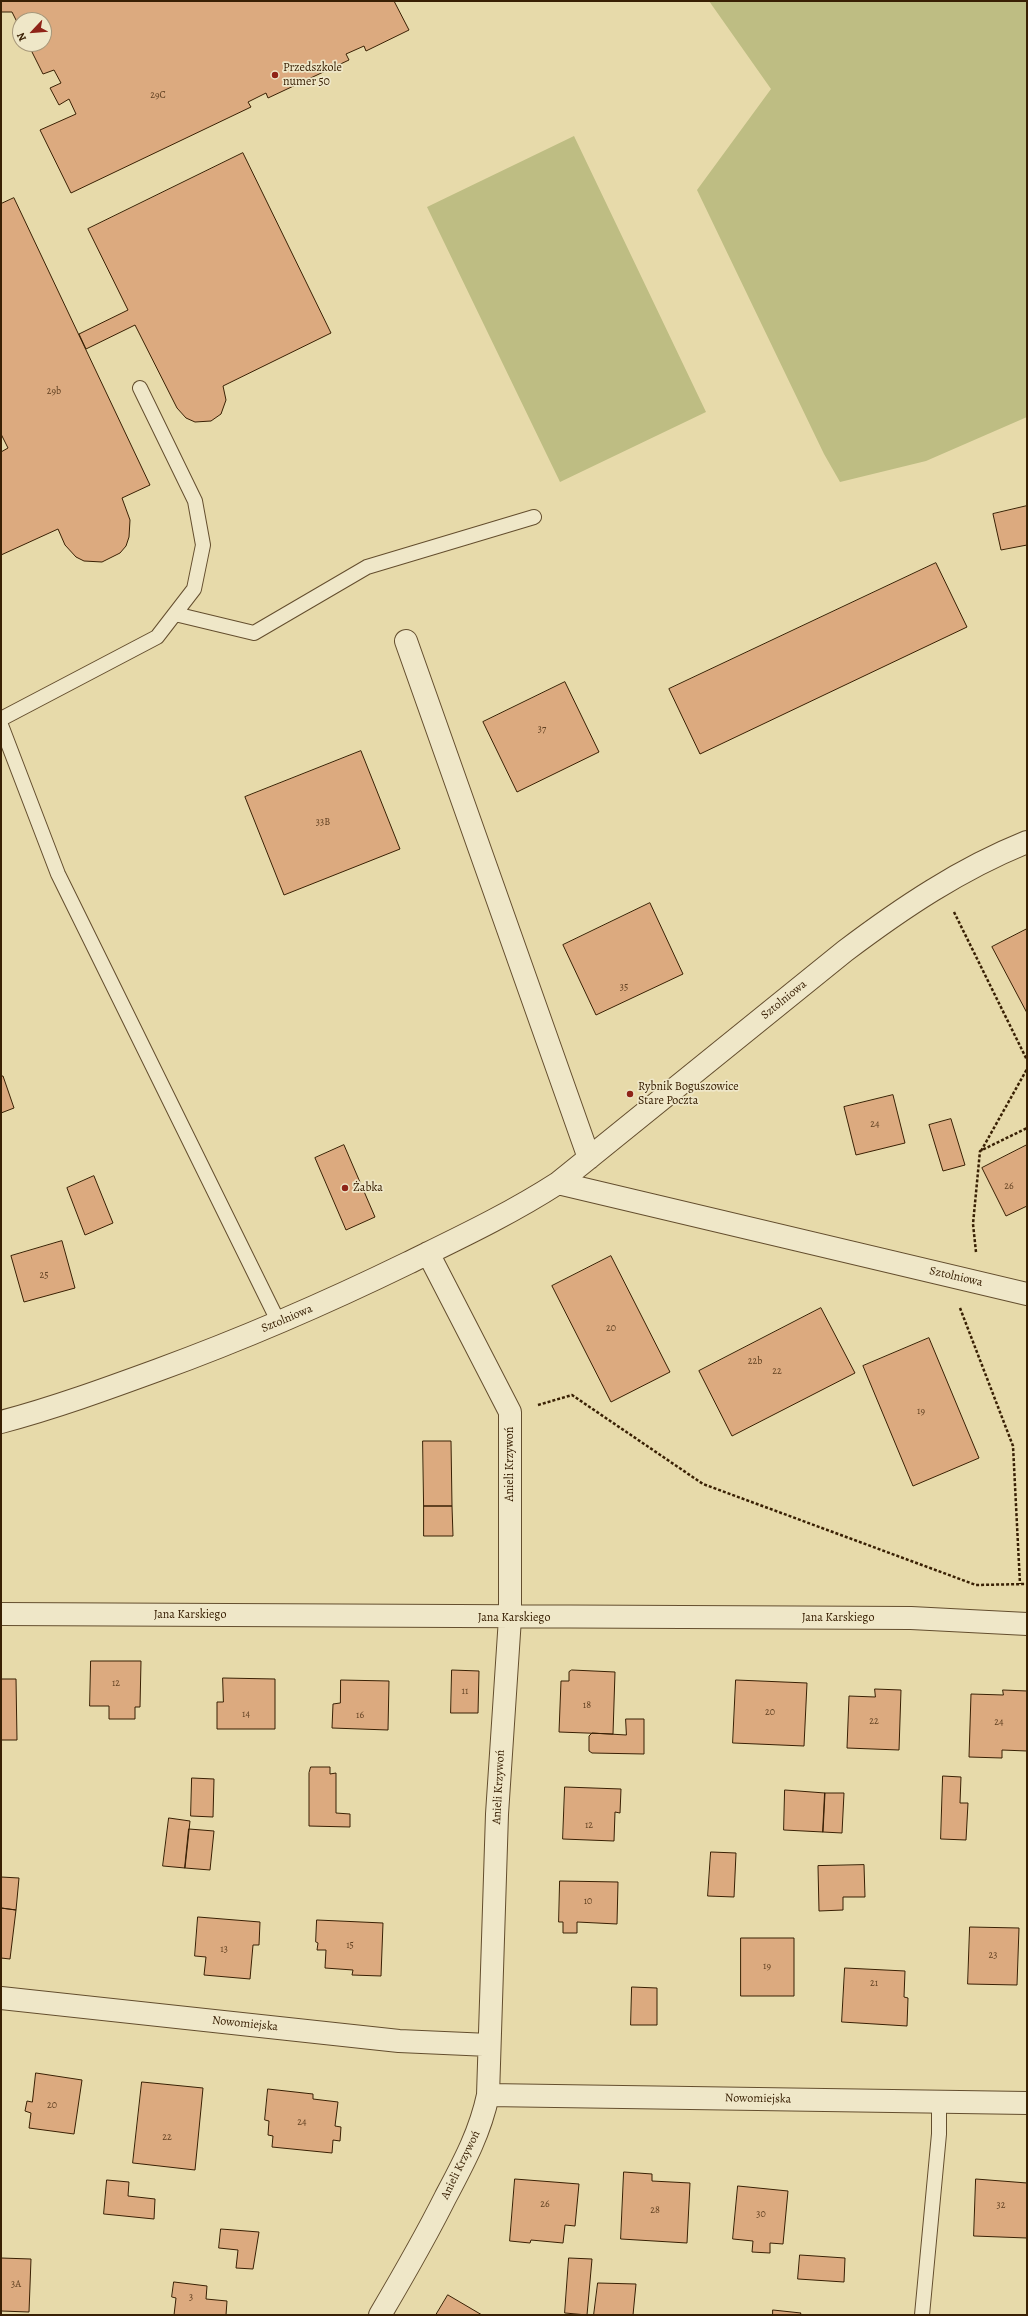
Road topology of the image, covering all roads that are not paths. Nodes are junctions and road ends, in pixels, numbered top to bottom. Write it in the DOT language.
graph roads {
  1 [pos="140,388"];
  2 [pos="534,517"];
  3 [pos="175,614"];
  4 [pos="406,641"];
  5 [pos="1,719"];
  6 [pos="1,725"];
  7 [pos="1027,842"];
  8 [pos="589,1158"];
  9 [pos="558,1183"];
  10 [pos="428,1253"];
  11 [pos="1027,1294"];
  12 [pos="279,1323"];
  13 [pos="1,1422"];
  14 [pos="1,1614"];
  15 [pos="510,1618"];
  16 [pos="1027,1624"];
  17 [pos="1,1998"];
  18 [pos="489,2045"];
  19 [pos="488,2095"];
  20 [pos="939,2102"];
  21 [pos="1027,2103"];
  22 [pos="380,2315"];
  23 [pos="922,2315"];
  1 -- 3 [label="lane"];
  2 -- 3 [label="lane"];
  3 -- 5 [label="lane"];
  4 -- 8 [label="street"];
  6 -- 12 [label="lane"];
  7 -- 8 [label="street, Sztolniowa"];
  8 -- 9 [label="street, Sztolniowa"];
  9 -- 10 [label="street, Sztolniowa"];
  9 -- 11 [label="street, Sztolniowa"];
  10 -- 12 [label="street, Sztolniowa"];
  10 -- 15 [label="street, Anieli Krzywoń"];
  12 -- 13 [label="street, Sztolniowa"];
  14 -- 15 [label="street, Jana Karskiego"];
  15 -- 16 [label="street, Jana Karskiego"];
  15 -- 18 [label="street, Anieli Krzywoń"];
  17 -- 18 [label="street, Nowomiejska"];
  18 -- 19 [label="street, Anieli Krzywoń"];
  19 -- 20 [label="street, Nowomiejska"];
  19 -- 22 [label="street, Anieli Krzywoń"];
  20 -- 21 [label="street, Nowomiejska"];
  20 -- 23 [label="lane"];
}
